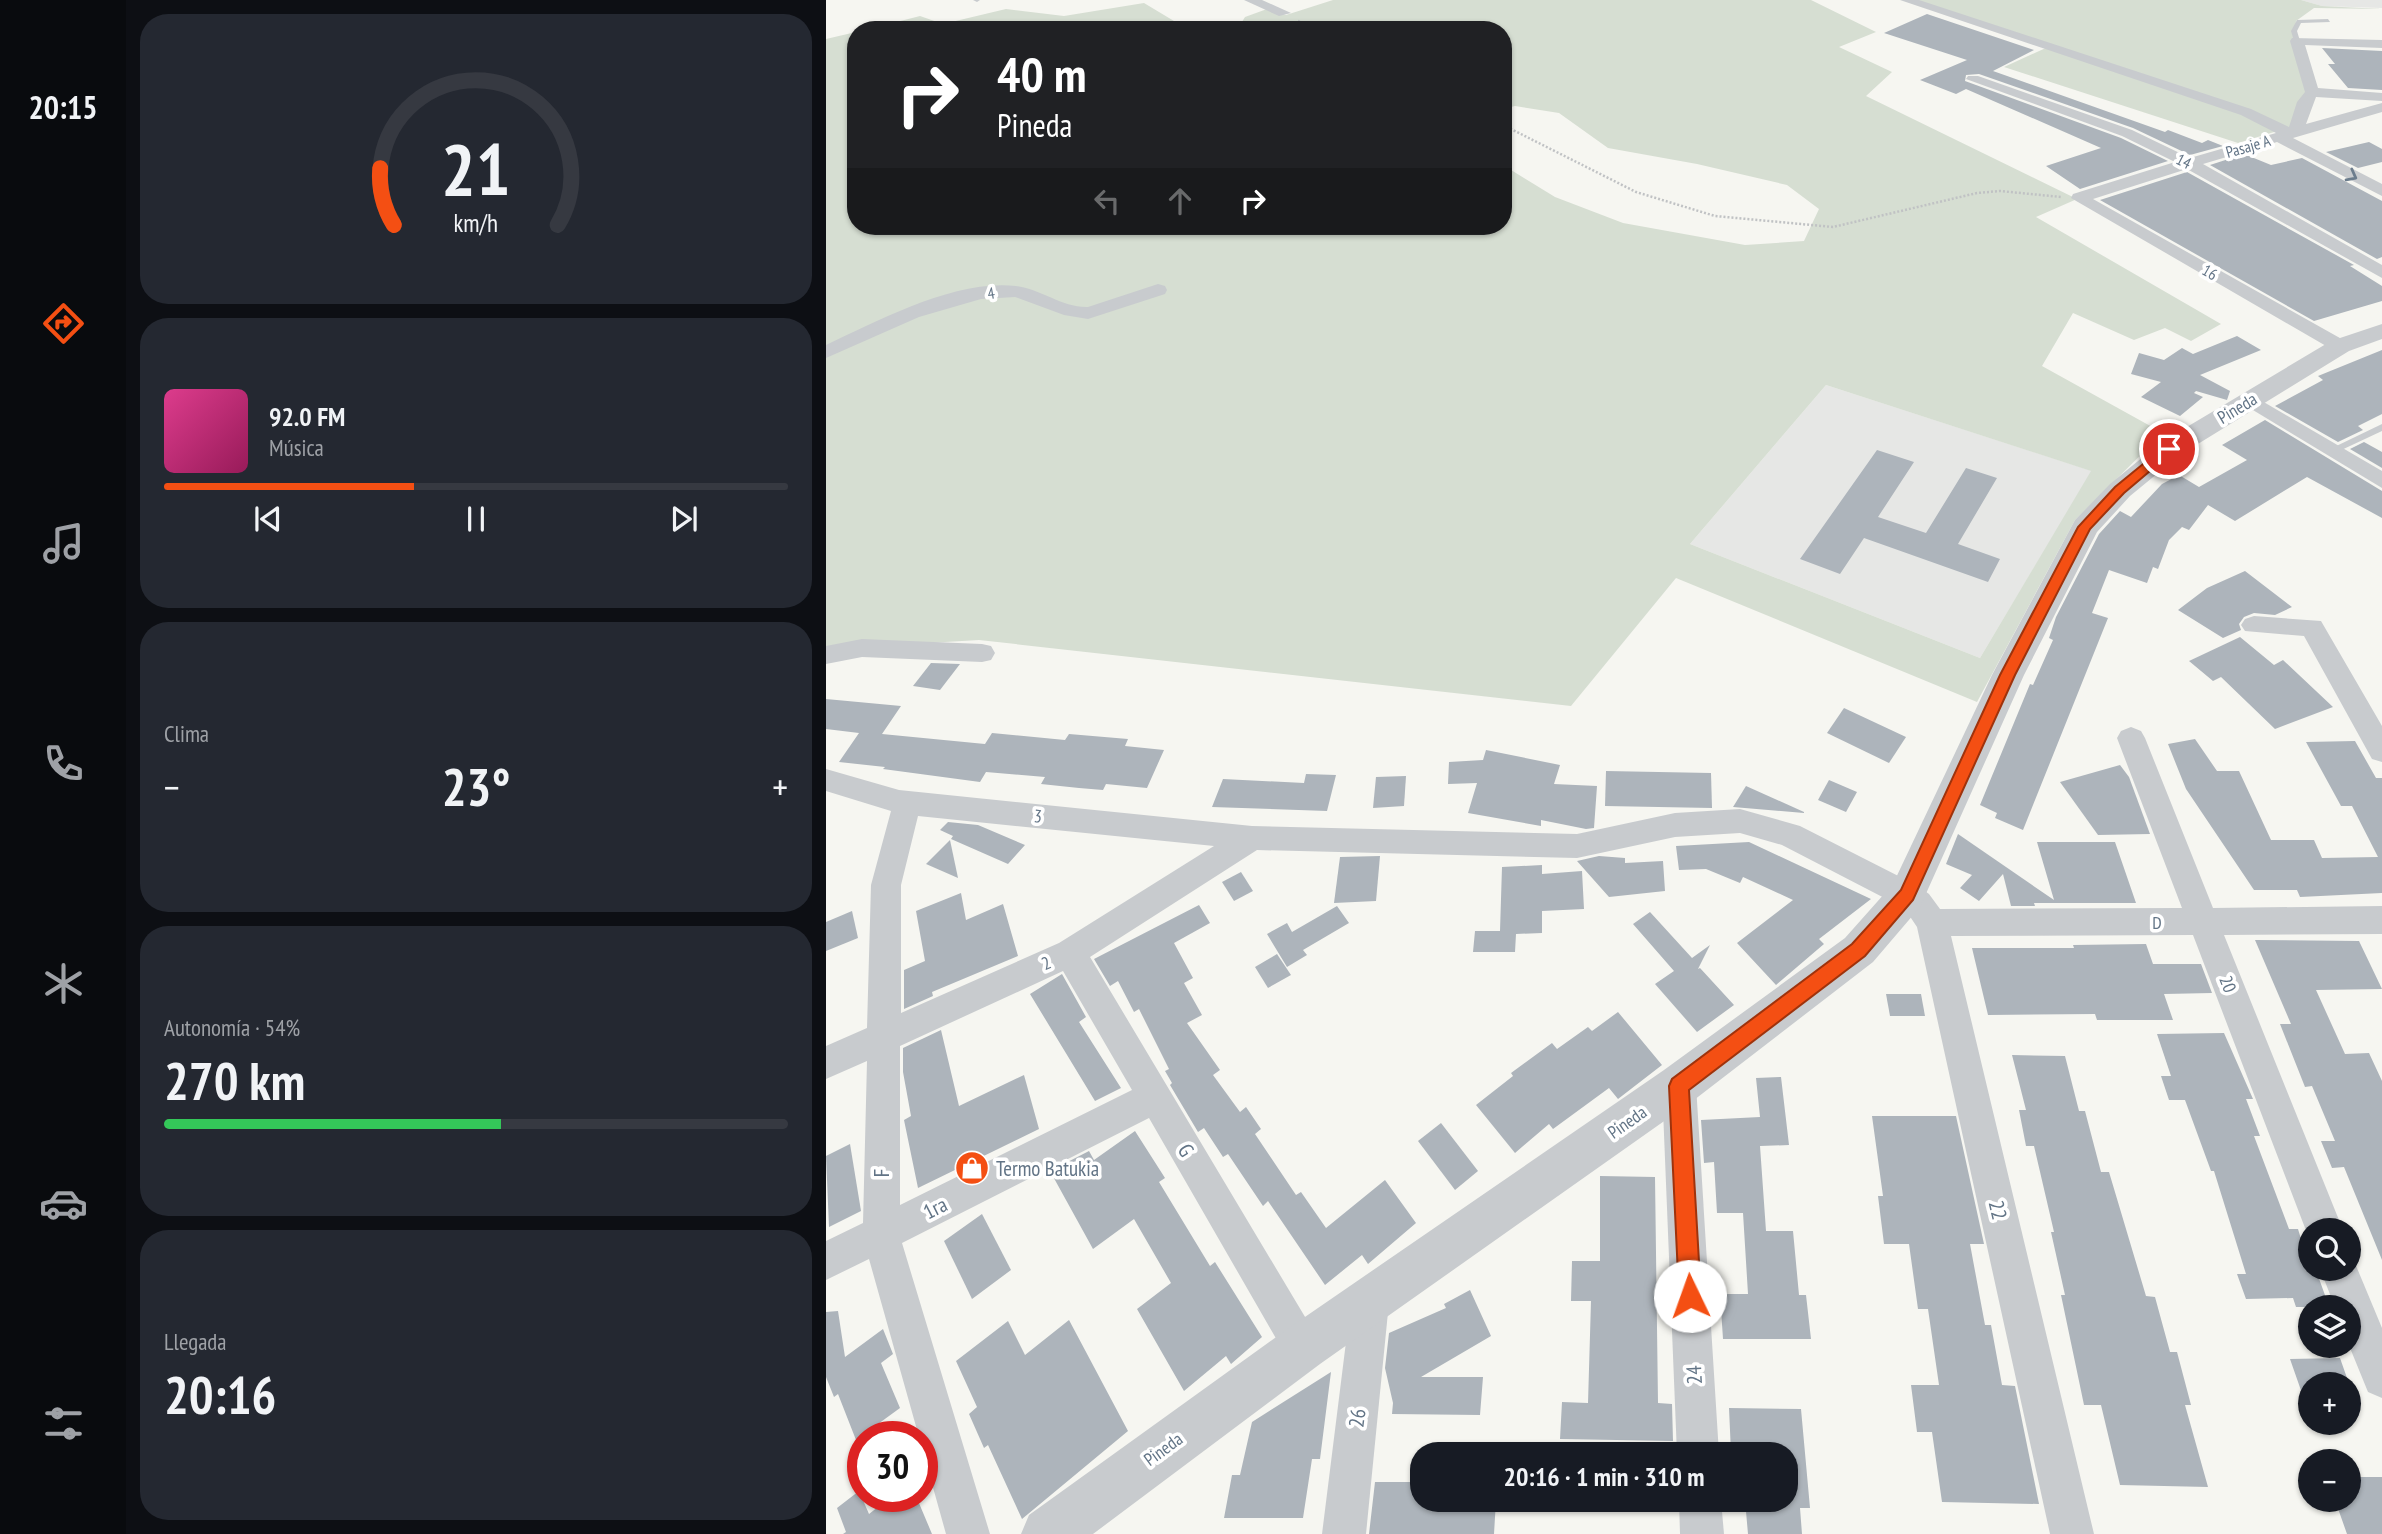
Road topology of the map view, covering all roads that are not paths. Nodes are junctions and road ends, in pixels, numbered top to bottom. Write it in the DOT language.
graph roads {
  1 [pos="1250,0"];
  2 [pos="1906,0"];
  3 [pos="1284,13"];
  4 [pos="2328,21"];
  5 [pos="2297,41"];
  6 [pos="2382,44"];
  7 [pos="1973,79"];
  8 [pos="2312,92"];
  9 [pos="2382,97"];
  10 [pos="2382,107"];
  11 [pos="2288,134"];
  12 [pos="2189,163"];
  13 [pos="2382,176"];
  14 [pos="2382,191"];
  15 [pos="2079,198"];
  16 [pos="2382,273"];
  17 [pos="1158,290"];
  18 [pos="2382,331"];
  19 [pos="2340,346"];
  20 [pos="826,352"];
  21 [pos="2250,400"];
  22 [pos="2382,428"];
  23 [pos="2331,451"];
  24 [pos="2382,481"];
  25 [pos="2254,625"];
  26 [pos="982,653"];
  27 [pos="826,655"];
  28 [pos="2131,738"];
  29 [pos="2382,751"];
  30 [pos="826,780"];
  31 [pos="907,803"];
  32 [pos="1252,838"];
  33 [pos="1920,909"];
  34 [pos="2382,920"];
  35 [pos="2203,921"];
  36 [pos="1070,953"];
  37 [pos="882,1036"];
  38 [pos="826,1063"];
  39 [pos="1679,1086"];
  40 [pos="1155,1097"];
  41 [pos="2319,1218"];
  42 [pos="881,1235"];
  43 [pos="826,1261"];
  44 [pos="2344,1281"];
  45 [pos="1370,1302"];
  46 [pos="1303,1347"];
  47 [pos="2382,1378"];
  48 [pos="1697,1442"];
  49 [pos="1701,1512"];
  50 [pos="968,1534"];
  51 [pos="1048,1534"];
  52 [pos="1343,1534"];
  53 [pos="1702,1534"];
  54 [pos="2072,1534"];
  1 -- 3 [label="street"];
  2 -- 11 [label="street"];
  4 -- 5 [label="lane"];
  5 -- 6 [label="street"];
  5 -- 8 [label="street"];
  7 -- 12 [label="street, 14"];
  8 -- 9 [label="street"];
  8 -- 11 [label="street"];
  10 -- 11 [label="street, Pasaje A"];
  11 -- 12 [label="street, Pasaje A"];
  11 -- 13 [label="street"];
  11 -- 14 [label="street, one-way"];
  12 -- 15 [label="street, Pasaje A"];
  12 -- 16 [label="street, 14"];
  15 -- 19 [label="street, 16"];
  17 -- 20 [label="street, 4"];
  18 -- 19 [label="street, Pineda"];
  19 -- 21 [label="street, Pineda"];
  21 -- 23 [label="street"];
  21 -- 33 [label="street, Pineda"];
  22 -- 23 [label="lane"];
  23 -- 24 [label="street"];
  25 -- 29 [label="street"];
  26 -- 27 [label="street"];
  28 -- 35 [label="street, 20"];
  30 -- 31 [label="street, 3"];
  31 -- 32 [label="street, 3"];
  31 -- 37 [label="street, F"];
  32 -- 33 [label="street, 3"];
  32 -- 36 [label="street, 2"];
  33 -- 35 [label="street, D"];
  33 -- 39 [label="street, Pineda"];
  33 -- 54 [label="street, 22"];
  34 -- 35 [label="street, D"];
  35 -- 41 [label="street, 20"];
  36 -- 37 [label="street, 2"];
  36 -- 40 [label="street, G"];
  37 -- 38 [label="street, 2"];
  37 -- 42 [label="street, F"];
  39 -- 45 [label="street, Pineda"];
  39 -- 48 [label="street, 24"];
  40 -- 42 [label="street, 1ra"];
  40 -- 46 [label="street, G"];
  42 -- 43 [label="street, 1ra"];
  42 -- 50 [label="street, F"];
  44 -- 47 [label="street"];
  45 -- 46 [label="street, Pineda"];
  45 -- 52 [label="street, 26"];
  46 -- 51 [label="street, Pineda"];
  49 -- 53 [label="street"];
}
